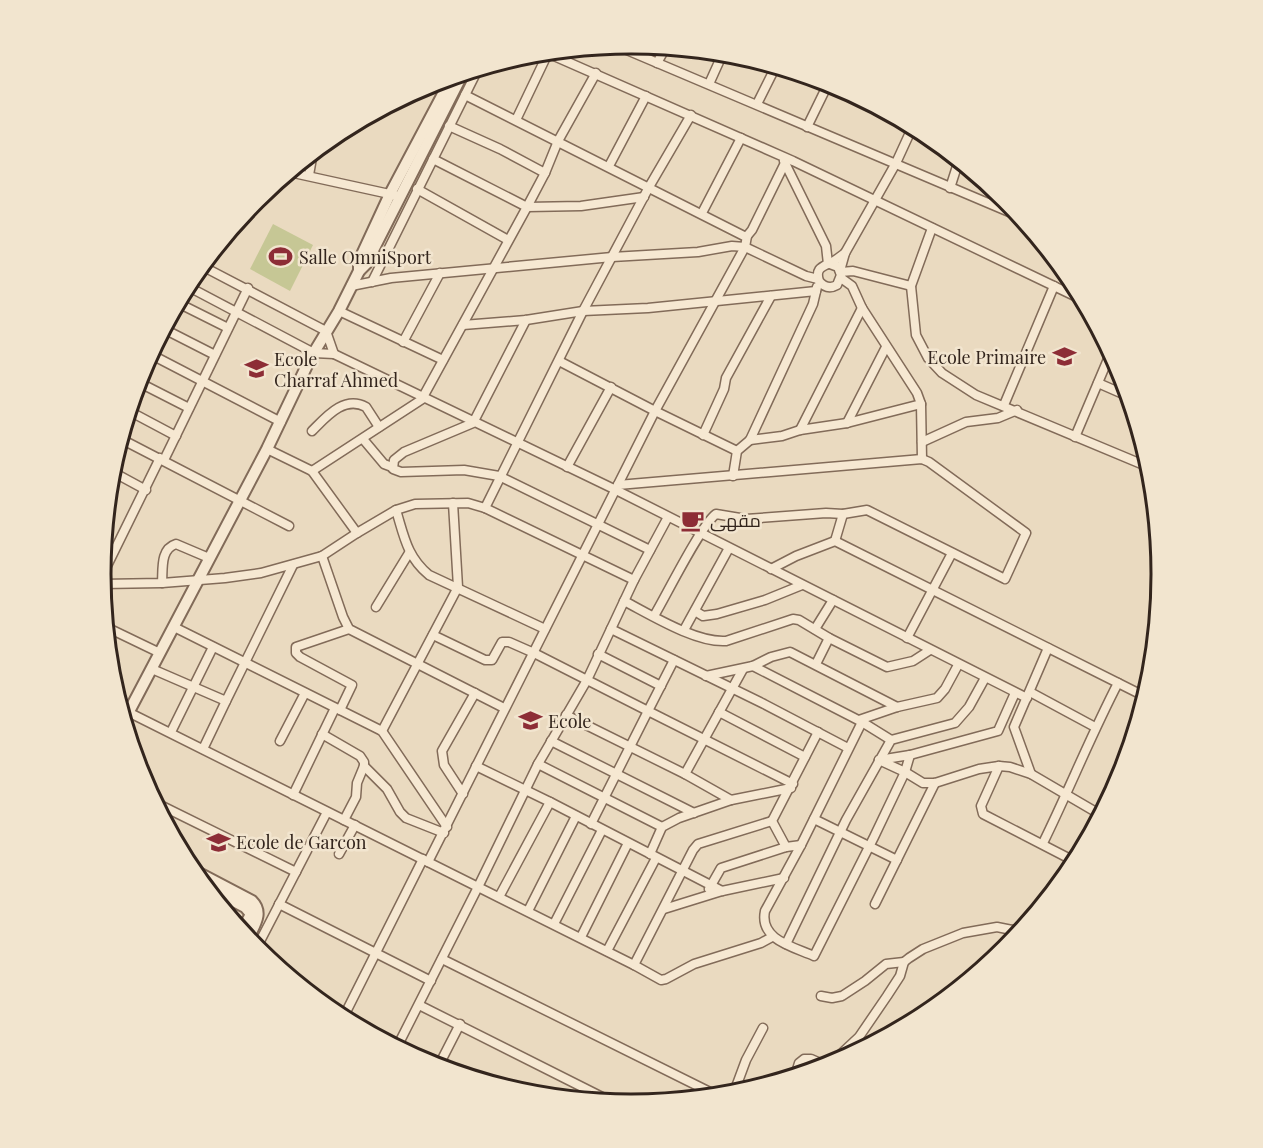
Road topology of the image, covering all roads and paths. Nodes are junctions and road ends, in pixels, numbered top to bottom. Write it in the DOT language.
graph roads {
  1 [pos="636,54"];
  2 [pos="662,55"];
  3 [pos="560,59"];
  4 [pos="542,62"];
  5 [pos="719,62"];
  6 [pos="657,63"];
  7 [pos="596,73"];
  8 [pos="772,74"];
  9 [pos="473,79"];
  10 [pos="709,84"];
  11 [pos="456,85"];
  12 [pos="444,90"];
  13 [pos="824,92"];
  14 [pos="465,94"];
  15 [pos="646,96"];
  16 [pos="757,104"];
  17 [pos="691,115"];
  18 [pos="516,120"];
  19 [pos="449,126"];
  20 [pos="807,127"];
  21 [pos="909,135"];
  22 [pos="741,138"];
  23 [pos="558,141"];
  24 [pos="416,156"];
  25 [pos="433,159"];
  26 [pos="784,161"];
  27 [pos="896,163"];
  28 [pos="311,165"];
  29 [pos="609,166"];
  30 [pos="956,168"];
  31 [pos="545,173"];
  32 [pos="300,174"];
  33 [pos="309,175"];
  34 [pos="649,187"];
  35 [pos="950,188"];
  36 [pos="417,189"];
  37 [pos="395,195"];
  38 [pos="644,197"];
  39 [pos="873,200"];
  40 [pos="527,207"];
  41 [pos="1002,209"];
  42 [pos="702,213"];
  43 [pos="932,228"];
  44 [pos="747,236"];
  45 [pos="508,240"];
  46 [pos="745,247"];
  47 [pos="845,253"];
  48 [pos="612,257"];
  49 [pos="829,264"];
  50 [pos="494,268"];
  51 [pos="210,270"];
  52 [pos="440,273"];
  53 [pos="841,274"];
  54 [pos="818,280"];
  55 [pos="372,282"];
  56 [pos="351,286"];
  57 [pos="911,286"];
  58 [pos="1054,286"];
  59 [pos="830,287"];
  60 [pos="248,288"];
  61 [pos="196,290"];
  62 [pos="816,291"];
  63 [pos="1069,293"];
  64 [pos="771,296"];
  65 [pos="715,302"];
  66 [pos="813,304"];
  67 [pos="186,307"];
  68 [pos="862,308"];
  69 [pos="236,311"];
  70 [pos="339,311"];
  71 [pos="583,311"];
  72 [pos="526,320"];
  73 [pos="463,325"];
  74 [pos="228,328"];
  75 [pos="326,331"];
  76 [pos="171,333"];
  77 [pos="403,342"];
  78 [pos="886,347"];
  79 [pos="314,353"];
  80 [pos="334,354"];
  81 [pos="215,355"];
  82 [pos="159,358"];
  83 [pos="442,360"];
  84 [pos="559,361"];
  85 [pos="1106,363"];
  86 [pos="203,381"];
  87 [pos="1098,383"];
  88 [pos="147,386"];
  89 [pos="611,387"];
  90 [pos="1118,392"];
  91 [pos="423,397"];
  92 [pos="921,404"];
  93 [pos="1004,405"];
  94 [pos="189,408"];
  95 [pos="1017,410"];
  96 [pos="655,411"];
  97 [pos="137,415"];
  98 [pos="281,422"];
  99 [pos="473,423"];
  100 [pos="847,423"];
  101 [pos="379,428"];
  102 [pos="800,430"];
  103 [pos="312,431"];
  104 [pos="703,435"];
  105 [pos="176,436"];
  106 [pos="1075,437"];
  107 [pos="363,439"];
  108 [pos="750,440"];
  109 [pos="921,442"];
  110 [pos="128,443"];
  111 [pos="518,444"];
  112 [pos="267,449"];
  113 [pos="737,451"];
  114 [pos="162,459"];
  115 [pos="922,459"];
  116 [pos="1140,463"];
  117 [pos="392,467"];
  118 [pos="567,467"];
  119 [pos="312,471"];
  120 [pos="121,476"];
  121 [pos="500,476"];
  122 [pos="733,476"];
  123 [pos="617,488"];
  124 [pos="146,490"];
  125 [pos="239,500"];
  126 [pos="453,502"];
  127 [pos="485,508"];
  128 [pos="396,510"];
  129 [pos="843,514"];
  130 [pos="668,517"];
  131 [pos="597,524"];
  132 [pos="289,526"];
  133 [pos="357,532"];
  134 [pos="702,534"];
  135 [pos="836,541"];
  136 [pos="729,548"];
  137 [pos="650,550"];
  138 [pos="409,553"];
  139 [pos="952,553"];
  140 [pos="112,556"];
  141 [pos="322,556"];
  142 [pos="582,556"];
  143 [pos="209,558"];
  144 [pos="293,565"];
  145 [pos="771,569"];
  146 [pos="197,580"];
  147 [pos="634,580"];
  148 [pos="162,583"];
  149 [pos="112,584"];
  150 [pos="802,585"];
  151 [pos="458,587"];
  152 [pos="933,589"];
  153 [pos="832,600"];
  154 [pos="624,601"];
  155 [pos="376,607"];
  156 [pos="695,611"];
  157 [pos="654,616"];
  158 [pos="174,627"];
  159 [pos="349,628"];
  160 [pos="545,629"];
  161 [pos="611,629"];
  162 [pos="815,629"];
  163 [pos="684,630"];
  164 [pos="115,631"];
  165 [pos="433,635"];
  166 [pos="829,638"];
  167 [pos="907,638"];
  168 [pos="213,647"];
  169 [pos="1048,648"];
  170 [pos="930,650"];
  171 [pos="534,652"];
  172 [pos="160,653"];
  173 [pos="598,654"];
  174 [pos="674,660"];
  175 [pos="244,663"];
  176 [pos="417,663"];
  177 [pos="816,664"];
  178 [pos="958,665"];
  179 [pos="753,666"];
  180 [pos="152,669"];
  181 [pos="743,669"];
  182 [pos="706,676"];
  183 [pos="985,678"];
  184 [pos="587,680"];
  185 [pos="1118,683"];
  186 [pos="661,686"];
  187 [pos="193,687"];
  188 [pos="733,689"];
  189 [pos="305,693"];
  190 [pos="475,693"];
  191 [pos="1015,693"];
  192 [pos="1138,693"];
  193 [pos="1028,695"];
  194 [pos="226,701"];
  195 [pos="897,707"];
  196 [pos="129,708"];
  197 [pos="504,708"];
  198 [pos="337,709"];
  199 [pos="648,711"];
  200 [pos="719,712"];
  201 [pos="566,715"];
  202 [pos="131,716"];
  203 [pos="860,721"];
  204 [pos="1014,727"];
  205 [pos="1095,727"];
  206 [pos="382,731"];
  207 [pos="998,731"];
  208 [pos="171,732"];
  209 [pos="818,732"];
  210 [pos="322,734"];
  211 [pos="705,738"];
  212 [pos="891,740"];
  213 [pos="280,741"];
  214 [pos="550,741"];
  215 [pos="629,747"];
  216 [pos="848,748"];
  217 [pos="203,749"];
  218 [pos="910,755"];
  219 [pos="805,757"];
  220 [pos="879,760"];
  221 [pos="538,765"];
  222 [pos="364,766"];
  223 [pos="476,766"];
  224 [pos="999,766"];
  225 [pos="905,772"];
  226 [pos="616,773"];
  227 [pos="686,774"];
  228 [pos="1030,774"];
  229 [pos="935,783"];
  230 [pos="790,784"];
  231 [pos="525,789"];
  232 [pos="463,794"];
  233 [pos="293,795"];
  234 [pos="1066,795"];
  235 [pos="604,799"];
  236 [pos="731,800"];
  237 [pos="550,802"];
  238 [pos="167,807"];
  239 [pos="1094,811"];
  240 [pos="327,812"];
  241 [pos="694,813"];
  242 [pos="576,816"];
  243 [pos="814,819"];
  244 [pos="344,820"];
  245 [pos="772,820"];
  246 [pos="591,824"];
  247 [pos="355,825"];
  248 [pos="662,827"];
  249 [pos="445,830"];
  250 [pos="602,830"];
  251 [pos="841,832"];
  252 [pos="628,843"];
  253 [pos="1042,843"];
  254 [pos="801,845"];
  255 [pos="786,847"];
  256 [pos="869,847"];
  257 [pos="339,854"];
  258 [pos="653,856"];
  259 [pos="1068,857"];
  260 [pos="897,860"];
  261 [pos="425,861"];
  262 [pos="296,872"];
  263 [pos="683,872"];
  264 [pos="784,878"];
  265 [pos="211,879"];
  266 [pos="711,886"];
  267 [pos="478,887"];
  268 [pos="722,891"];
  269 [pos="223,895"];
  270 [pos="706,896"];
  271 [pos="499,897"];
  272 [pos="279,904"];
  273 [pos="875,904"];
  274 [pos="664,909"];
  275 [pos="528,911"];
  276 [pos="255,914"];
  277 [pos="247,924"];
  278 [pos="554,924"];
  279 [pos="251,928"];
  280 [pos="1010,930"];
  281 [pos="581,937"];
  282 [pos="772,937"];
  283 [pos="261,939"];
  284 [pos="786,944"];
  285 [pos="607,951"];
  286 [pos="376,953"];
  287 [pos="442,958"];
  288 [pos="904,962"];
  289 [pos="634,965"];
  290 [pos="431,981"];
  291 [pos="821,996"];
  292 [pos="419,1005"];
  293 [pos="348,1009"];
  294 [pos="460,1024"];
  295 [pos="764,1028"];
  296 [pos="401,1039"];
  297 [pos="850,1045"];
  298 [pos="443,1058"];
  299 [pos="814,1060"];
  300 [pos="798,1066"];
  301 [pos="737,1083"];
  302 [pos="704,1089"];
  303 [pos="589,1092"];
  1 -- 6 [label="street"];
  2 -- 6 [label="street"];
  3 -- 7 [label="street"];
  4 -- 18 [label="street"];
  5 -- 10 [label="street"];
  6 -- 10 [label="street"];
  7 -- 15 [label="street"];
  7 -- 23 [label="street"];
  8 -- 16 [label="street"];
  9 -- 14 [label="street"];
  10 -- 16 [label="street"];
  11 -- 24 [label="street"];
  12 -- 24 [label="street"];
  13 -- 20 [label="street"];
  14 -- 18 [label="street"];
  14 -- 19 [label="street"];
  15 -- 17 [label="street"];
  15 -- 29 [label="street"];
  16 -- 20 [label="street"];
  17 -- 22 [label="street"];
  17 -- 34 [label="street"];
  18 -- 23 [label="street"];
  19 -- 25 [label="street"];
  19 -- 31 [label="street"];
  20 -- 27 [label="street"];
  21 -- 27 [label="street"];
  22 -- 26 [label="street"];
  22 -- 42 [label="street"];
  23 -- 29 [label="street"];
  23 -- 31 [label="street"];
  24 -- 37 [label="street"];
  25 -- 36 [label="street"];
  25 -- 40 [label="street"];
  26 -- 39 [label="street"];
  26 -- 44 [label="street"];
  26 -- 49 [label="street"];
  27 -- 35 [label="street"];
  27 -- 39 [label="street"];
  28 -- 33 [label="street"];
  29 -- 34 [label="street"];
  30 -- 35 [label="street"];
  31 -- 40 [label="street"];
  32 -- 33 [label="street"];
  33 -- 37 [label="street"];
  34 -- 38 [label="street"];
  34 -- 42 [label="street"];
  35 -- 41 [label="street"];
  36 -- 45 [label="street"];
  36 -- 55 [label="street"];
  37 -- 56 [label="street"];
  38 -- 40 [label="street"];
  38 -- 48 [label="street"];
  39 -- 43 [label="street"];
  39 -- 47 [label="street"];
  40 -- 45 [label="street"];
  42 -- 44 [label="street"];
  43 -- 57 [label="street"];
  43 -- 58 [label="street"];
  44 -- 46 [label="street"];
  45 -- 50 [label="street"];
  46 -- 48 [label="street"];
  46 -- 54 [label="street"];
  46 -- 65 [label="street"];
  47 -- 49 [label="street"];
  47 -- 53 [label="street"];
  48 -- 50 [label="street"];
  48 -- 71 [label="street"];
  49 -- 53 [label="street"];
  49 -- 54 [label="street"];
  50 -- 52 [label="street"];
  50 -- 73 [label="street"];
  51 -- 60 [label="street"];
  52 -- 55 [label="street"];
  52 -- 77 [label="street"];
  53 -- 57 [label="street"];
  53 -- 59 [label="street"];
  53 -- 68 [label="street"];
  54 -- 59 [label="street"];
  54 -- 62 [label="street"];
  55 -- 56 [label="street"];
  56 -- 70 [label="street"];
  57 -- 93 [label="street"];
  58 -- 63 [label="street"];
  58 -- 93 [label="street"];
  59 -- 66 [label="street"];
  60 -- 69 [label="street"];
  60 -- 75 [label="street"];
  61 -- 69 [label="street"];
  62 -- 64 [label="street"];
  62 -- 66 [label="street"];
  64 -- 65 [label="street"];
  64 -- 104 [label="street"];
  65 -- 71 [label="street"];
  65 -- 96 [label="street"];
  66 -- 108 [label="street"];
  67 -- 74 [label="street"];
  68 -- 78 [label="street"];
  68 -- 102 [label="street"];
  69 -- 74 [label="street"];
  69 -- 79 [label="street"];
  70 -- 75 [label="street"];
  70 -- 77 [label="street"];
  71 -- 72 [label="street"];
  71 -- 84 [label="street"];
  72 -- 73 [label="street"];
  72 -- 99 [label="street"];
  73 -- 83 [label="street"];
  74 -- 81 [label="street"];
  75 -- 79 [label="street"];
  75 -- 80 [label="street"];
  76 -- 81 [label="street"];
  77 -- 83 [label="street"];
  78 -- 92 [label="street"];
  78 -- 100 [label="street"];
  79 -- 80 [label="street"];
  79 -- 98 [label="street"];
  80 -- 91 [label="street"];
  81 -- 86 [label="street"];
  82 -- 86 [label="street"];
  83 -- 91 [label="street"];
  84 -- 89 [label="street"];
  84 -- 111 [label="street"];
  85 -- 87 [label="street"];
  86 -- 94 [label="street"];
  86 -- 98 [label="street"];
  87 -- 90 [label="street"];
  87 -- 106 [label="street"];
  88 -- 94 [label="street"];
  89 -- 96 [label="street"];
  89 -- 118 [label="street"];
  91 -- 99 [label="street"];
  91 -- 101 [label="street"];
  92 -- 100 [label="street"];
  92 -- 109 [label="street"];
  93 -- 95 [label="street"];
  94 -- 105 [label="street"];
  95 -- 106 [label="street"];
  95 -- 109 [label="street"];
  96 -- 104 [label="street"];
  96 -- 123 [label="street"];
  97 -- 105 [label="street"];
  98 -- 112 [label="street"];
  99 -- 111 [label="street"];
  99 -- 117 [label="street"];
  100 -- 102 [label="street"];
  101 -- 103 [label="street"];
  101 -- 107 [label="street"];
  102 -- 108 [label="street"];
  104 -- 113 [label="street"];
  105 -- 114 [label="street"];
  106 -- 116 [label="street"];
  107 -- 117 [label="street"];
  107 -- 119 [label="street"];
  108 -- 113 [label="street"];
  109 -- 115 [label="street"];
  110 -- 114 [label="street"];
  111 -- 118 [label="street"];
  111 -- 121 [label="street"];
  112 -- 119 [label="street"];
  112 -- 125 [label="street"];
  113 -- 122 [label="street"];
  114 -- 124 [label="street"];
  114 -- 125 [label="street"];
  115 -- 122 [label="street"];
  115 -- 139 [label="street"];
  117 -- 121 [label="street"];
  118 -- 123 [label="street"];
  119 -- 133 [label="street"];
  120 -- 124 [label="street"];
  121 -- 127 [label="street"];
  121 -- 131 [label="street"];
  122 -- 123 [label="street"];
  123 -- 130 [label="street"];
  123 -- 131 [label="street"];
  124 -- 140 [label="street"];
  125 -- 132 [label="street"];
  125 -- 143 [label="street"];
  126 -- 127 [label="street"];
  126 -- 128 [label="street"];
  126 -- 151 [label="street"];
  127 -- 142 [label="street"];
  128 -- 133 [label="street"];
  128 -- 138 [label="street"];
  129 -- 134 [label="street"];
  129 -- 135 [label="street"];
  129 -- 139 [label="street"];
  130 -- 134 [label="street"];
  130 -- 137 [label="street"];
  131 -- 137 [label="street"];
  131 -- 142 [label="street"];
  133 -- 141 [label="street"];
  134 -- 136 [label="street"];
  134 -- 157 [label="street"];
  135 -- 145 [label="street"];
  135 -- 152 [label="street"];
  136 -- 145 [label="street"];
  136 -- 156 [label="street"];
  137 -- 147 [label="street"];
  138 -- 151 [label="street"];
  138 -- 155 [label="street"];
  139 -- 152 [label="street"];
  141 -- 144 [label="street"];
  141 -- 159 [label="street"];
  142 -- 147 [label="street"];
  142 -- 160 [label="street"];
  143 -- 146 [label="street"];
  143 -- 148 [label="street"];
  144 -- 146 [label="street"];
  144 -- 175 [label="street"];
  145 -- 150 [label="street"];
  146 -- 148 [label="street"];
  146 -- 158 [label="street"];
  147 -- 154 [label="street"];
  148 -- 149 [label="street"];
  150 -- 153 [label="street"];
  150 -- 156 [label="street"];
  151 -- 160 [label="street"];
  151 -- 165 [label="street"];
  152 -- 167 [label="street"];
  152 -- 169 [label="street"];
  153 -- 162 [label="street"];
  153 -- 167 [label="street"];
  154 -- 157 [label="street"];
  154 -- 161 [label="street"];
  156 -- 163 [label="street"];
  157 -- 163 [label="street"];
  158 -- 168 [label="street"];
  158 -- 172 [label="street"];
  159 -- 176 [label="street"];
  159 -- 198 [label="street"];
  160 -- 171 [label="street"];
  161 -- 173 [label="street"];
  161 -- 174 [label="street"];
  162 -- 163 [label="street"];
  162 -- 166 [label="street"];
  164 -- 172 [label="street"];
  165 -- 171 [label="street"];
  165 -- 176 [label="street"];
  166 -- 170 [label="street"];
  166 -- 177 [label="street"];
  167 -- 170 [label="street"];
  168 -- 175 [label="street"];
  168 -- 187 [label="street"];
  169 -- 185 [label="street"];
  169 -- 193 [label="street"];
  170 -- 178 [label="street"];
  171 -- 184 [label="street"];
  171 -- 197 [label="street"];
  172 -- 180 [label="street"];
  173 -- 184 [label="street"];
  173 -- 186 [label="street"];
  174 -- 182 [label="street"];
  174 -- 186 [label="street"];
  175 -- 189 [label="street"];
  175 -- 194 [label="street"];
  176 -- 190 [label="street"];
  176 -- 206 [label="street"];
  177 -- 179 [label="street"];
  177 -- 195 [label="street"];
  178 -- 183 [label="street"];
  178 -- 195 [label="street"];
  179 -- 181 [label="street"];
  179 -- 203 [label="street"];
  180 -- 187 [label="street"];
  180 -- 196 [label="street"];
  181 -- 182 [label="street"];
  181 -- 188 [label="street"];
  182 -- 188 [label="street"];
  183 -- 191 [label="street"];
  183 -- 212 [label="street"];
  184 -- 199 [label="street"];
  184 -- 201 [label="street"];
  185 -- 192 [label="street"];
  185 -- 205 [label="street"];
  186 -- 199 [label="street"];
  187 -- 194 [label="street"];
  187 -- 208 [label="street"];
  188 -- 200 [label="street"];
  188 -- 209 [label="street"];
  189 -- 198 [label="street"];
  189 -- 213 [label="street"];
  190 -- 197 [label="street"];
  190 -- 232 [label="street"];
  191 -- 193 [label="street"];
  191 -- 207 [label="street"];
  193 -- 204 [label="street"];
  193 -- 205 [label="street"];
  194 -- 217 [label="street"];
  195 -- 203 [label="street"];
  197 -- 223 [label="street"];
  198 -- 206 [label="street"];
  198 -- 210 [label="street"];
  199 -- 211 [label="street"];
  199 -- 215 [label="street"];
  200 -- 211 [label="street"];
  200 -- 219 [label="street"];
  201 -- 214 [label="street"];
  201 -- 215 [label="street"];
  202 -- 208 [label="street"];
  203 -- 212 [label="street"];
  203 -- 216 [label="street"];
  204 -- 207 [label="street"];
  204 -- 228 [label="street"];
  205 -- 234 [label="street"];
  206 -- 249 [label="street"];
  207 -- 218 [label="street"];
  208 -- 217 [label="street"];
  209 -- 216 [label="street"];
  209 -- 219 [label="street"];
  210 -- 222 [label="street"];
  210 -- 233 [label="street"];
  211 -- 227 [label="street"];
  211 -- 230 [label="street"];
  212 -- 220 [label="street"];
  214 -- 221 [label="street"];
  214 -- 226 [label="street"];
  215 -- 226 [label="street"];
  215 -- 227 [label="street"];
  216 -- 243 [label="street"];
  217 -- 233 [label="street"];
  218 -- 220 [label="street"];
  218 -- 225 [label="street"];
  219 -- 230 [label="street"];
  220 -- 225 [label="street"];
  220 -- 251 [label="street"];
  221 -- 231 [label="street"];
  221 -- 235 [label="street"];
  222 -- 244 [label="street"];
  222 -- 249 [label="street"];
  223 -- 231 [label="street"];
  223 -- 232 [label="street"];
  224 -- 228 [label="street"];
  224 -- 229 [label="street"];
  224 -- 253 [label="street"];
  225 -- 229 [label="street"];
  225 -- 256 [label="street"];
  226 -- 235 [label="street"];
  226 -- 241 [label="street"];
  227 -- 236 [label="street"];
  228 -- 234 [label="street"];
  229 -- 260 [label="street"];
  230 -- 236 [label="street"];
  230 -- 245 [label="street"];
  231 -- 237 [label="street"];
  231 -- 267 [label="street"];
  232 -- 249 [label="street"];
  233 -- 240 [label="street"];
  234 -- 239 [label="street"];
  234 -- 253 [label="street"];
  235 -- 246 [label="street"];
  235 -- 248 [label="street"];
  236 -- 241 [label="street"];
  237 -- 242 [label="street"];
  237 -- 271 [label="street"];
  238 -- 262 [label="street"];
  240 -- 244 [label="street"];
  240 -- 262 [label="street"];
  241 -- 248 [label="street"];
  242 -- 246 [label="street"];
  242 -- 275 [label="street"];
  243 -- 251 [label="street"];
  243 -- 254 [label="street"];
  244 -- 247 [label="street"];
  245 -- 255 [label="street"];
  245 -- 263 [label="street"];
  246 -- 250 [label="street"];
  247 -- 257 [label="street"];
  247 -- 261 [label="street"];
  248 -- 258 [label="street"];
  249 -- 261 [label="street"];
  250 -- 252 [label="street"];
  250 -- 278 [label="street"];
  251 -- 256 [label="street"];
  251 -- 284 [label="street"];
  252 -- 258 [label="street"];
  252 -- 281 [label="street"];
  253 -- 259 [label="street"];
  254 -- 255 [label="street"];
  254 -- 264 [label="street"];
  255 -- 266 [label="street"];
  256 -- 260 [label="street"];
  256 -- 284 [label="street"];
  258 -- 263 [label="street"];
  258 -- 285 [label="street"];
  260 -- 273 [label="street"];
  261 -- 267 [label="street"];
  261 -- 286 [label="street"];
  262 -- 272 [label="street"];
  263 -- 266 [label="street"];
  263 -- 274 [label="street"];
  264 -- 268 [label="street"];
  264 -- 282 [label="street"];
  265 -- 276 [label="street"];
  266 -- 268 [label="street"];
  266 -- 270 [label="street"];
  267 -- 271 [label="street"];
  267 -- 287 [label="street"];
  268 -- 270 [label="street"];
  269 -- 276 [label="street"];
  270 -- 274 [label="street"];
  271 -- 275 [label="street"];
  272 -- 283 [label="street"];
  272 -- 286 [label="street"];
  274 -- 289 [label="street"];
  275 -- 278 [label="street"];
  276 -- 277 [label="street"];
  276 -- 279 [label="street"];
  278 -- 281 [label="street"];
  280 -- 288 [label="street"];
  281 -- 285 [label="street"];
  282 -- 284 [label="street"];
  282 -- 289 [label="street"];
  285 -- 289 [label="street"];
  286 -- 290 [label="street"];
  286 -- 293 [label="street"];
  287 -- 290 [label="street"];
  287 -- 302 [label="street"];
  288 -- 291 [label="street"];
  288 -- 297 [label="street"];
  290 -- 292 [label="street"];
  292 -- 294 [label="street"];
  292 -- 296 [label="street"];
  294 -- 298 [label="street"];
  294 -- 303 [label="street"];
  295 -- 301 [label="street"];
  299 -- 300 [label="street"];
}
